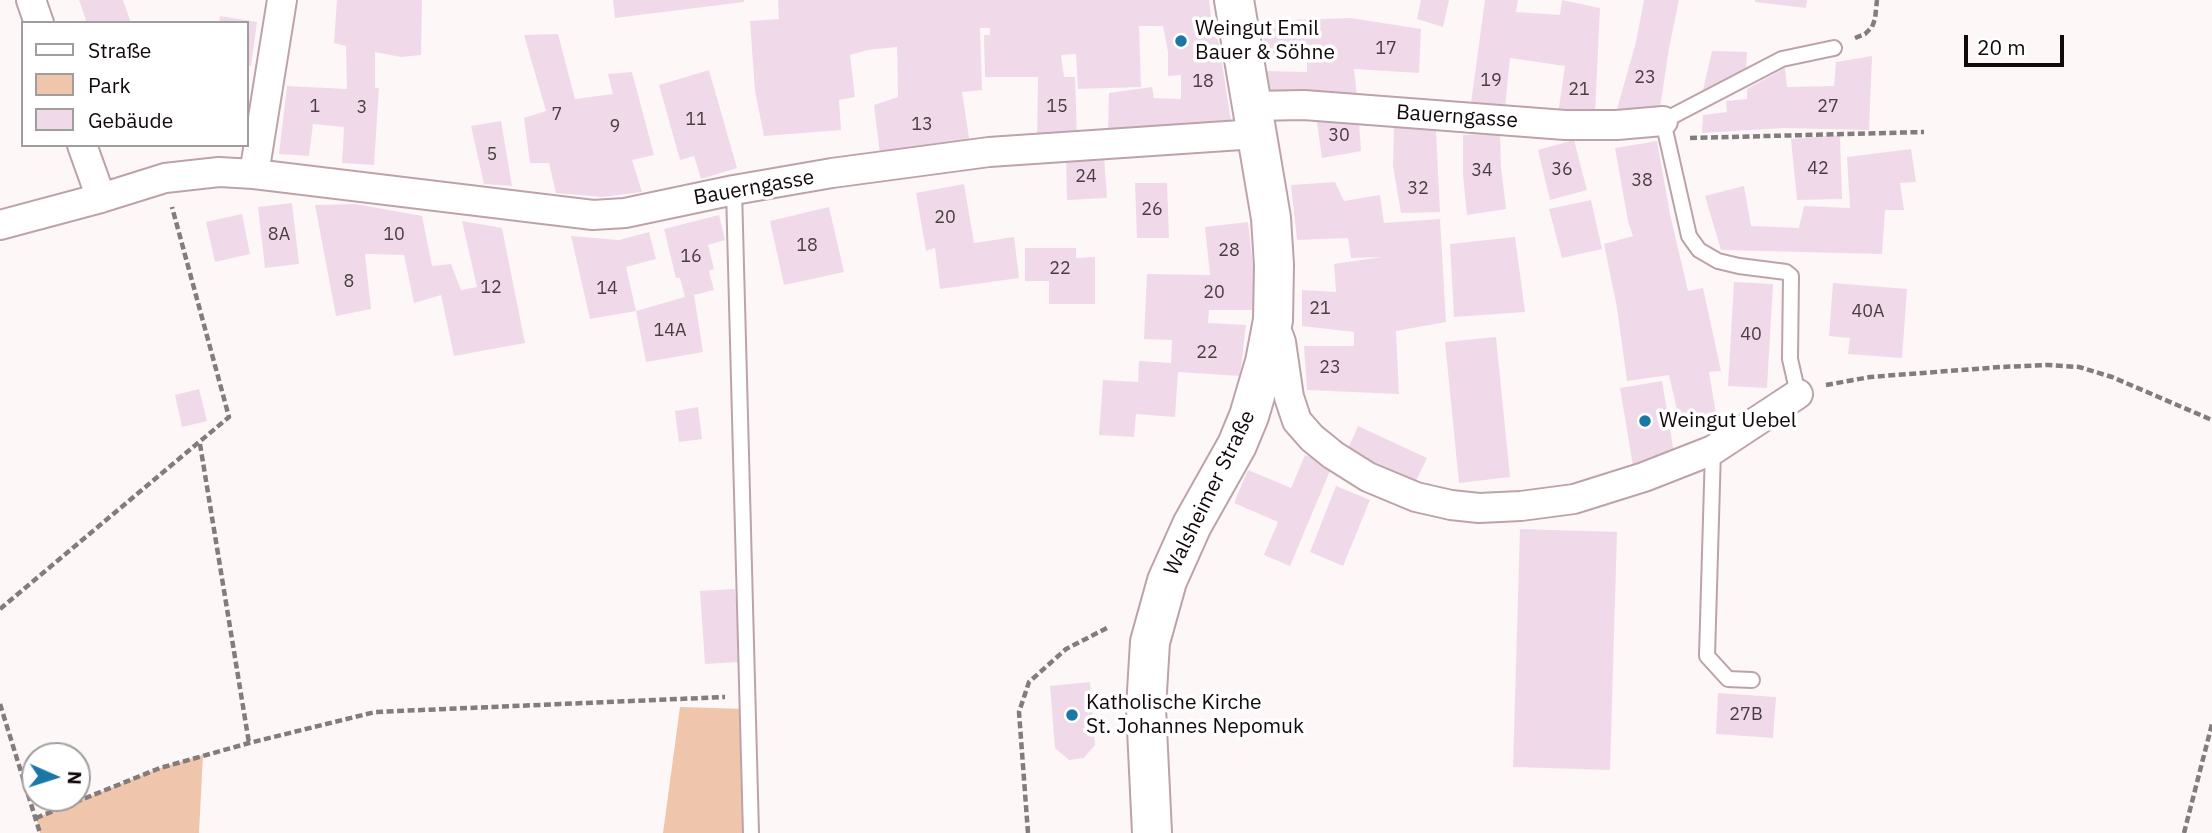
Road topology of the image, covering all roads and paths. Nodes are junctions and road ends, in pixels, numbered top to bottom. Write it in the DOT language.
graph roads {
  1 [pos="31,0"];
  2 [pos="282,0"];
  3 [pos="1234,0"];
  4 [pos="1877,0"];
  5 [pos="38,21"];
  6 [pos="1834,48"];
  7 [pos="1253,120"];
  8 [pos="1666,130"];
  9 [pos="1924,132"];
  10 [pos="82,147"];
  11 [pos="254,173"];
  12 [pos="165,178"];
  13 [pos="734,190"];
  14 [pos="88,202"];
  15 [pos="0,225"];
  16 [pos="1273,320"];
  17 [pos="1798,394"];
  18 [pos="2212,420"];
  19 [pos="200,444"];
  20 [pos="1713,450"];
  21 [pos="0,609"];
  22 [pos="1109,628"];
  23 [pos="1752,680"];
  24 [pos="749,696"];
  25 [pos="0,704"];
  26 [pos="2212,724"];
  27 [pos="249,743"];
  28 [pos="36,818"];
  29 [pos="40,833"];
  30 [pos="751,833"];
  31 [pos="1028,833"];
  32 [pos="1152,833"];
  33 [pos="2183,833"];
  1 -- 5 [label="street"];
  2 -- 11 [label="street"];
  3 -- 7 [label="street, Walsheimer Straße"];
  4 -- 6 [label="path"];
  6 -- 8 [label="lane, Bauerngasse"];
  7 -- 8 [label="street, Bauerngasse"];
  7 -- 13 [label="street, Bauerngasse"];
  7 -- 16 [label="street, Walsheimer Straße"];
  8 -- 9 [label="path"];
  8 -- 17 [label="lane"];
  10 -- 14 [label="street"];
  11 -- 12 [label="street, Bauerngasse"];
  11 -- 13 [label="street, Bauerngasse"];
  12 -- 14 [label="street, Bauerngasse"];
  12 -- 19 [label="path"];
  13 -- 24 [label="lane"];
  14 -- 15 [label="street, Bauerngasse"];
  16 -- 20 [label="street, Walsheimer Straße"];
  16 -- 32 [label="street, Walsheimer Straße"];
  17 -- 18 [label="path"];
  17 -- 20 [label="street, Walsheimer Straße"];
  19 -- 21 [label="path"];
  19 -- 27 [label="path"];
  20 -- 23 [label="lane"];
  22 -- 31 [label="path"];
  24 -- 27 [label="path"];
  24 -- 30 [label="lane"];
  25 -- 28 [label="path"];
  26 -- 33 [label="path"];
  27 -- 28 [label="path"];
  28 -- 29 [label="path"];
}
